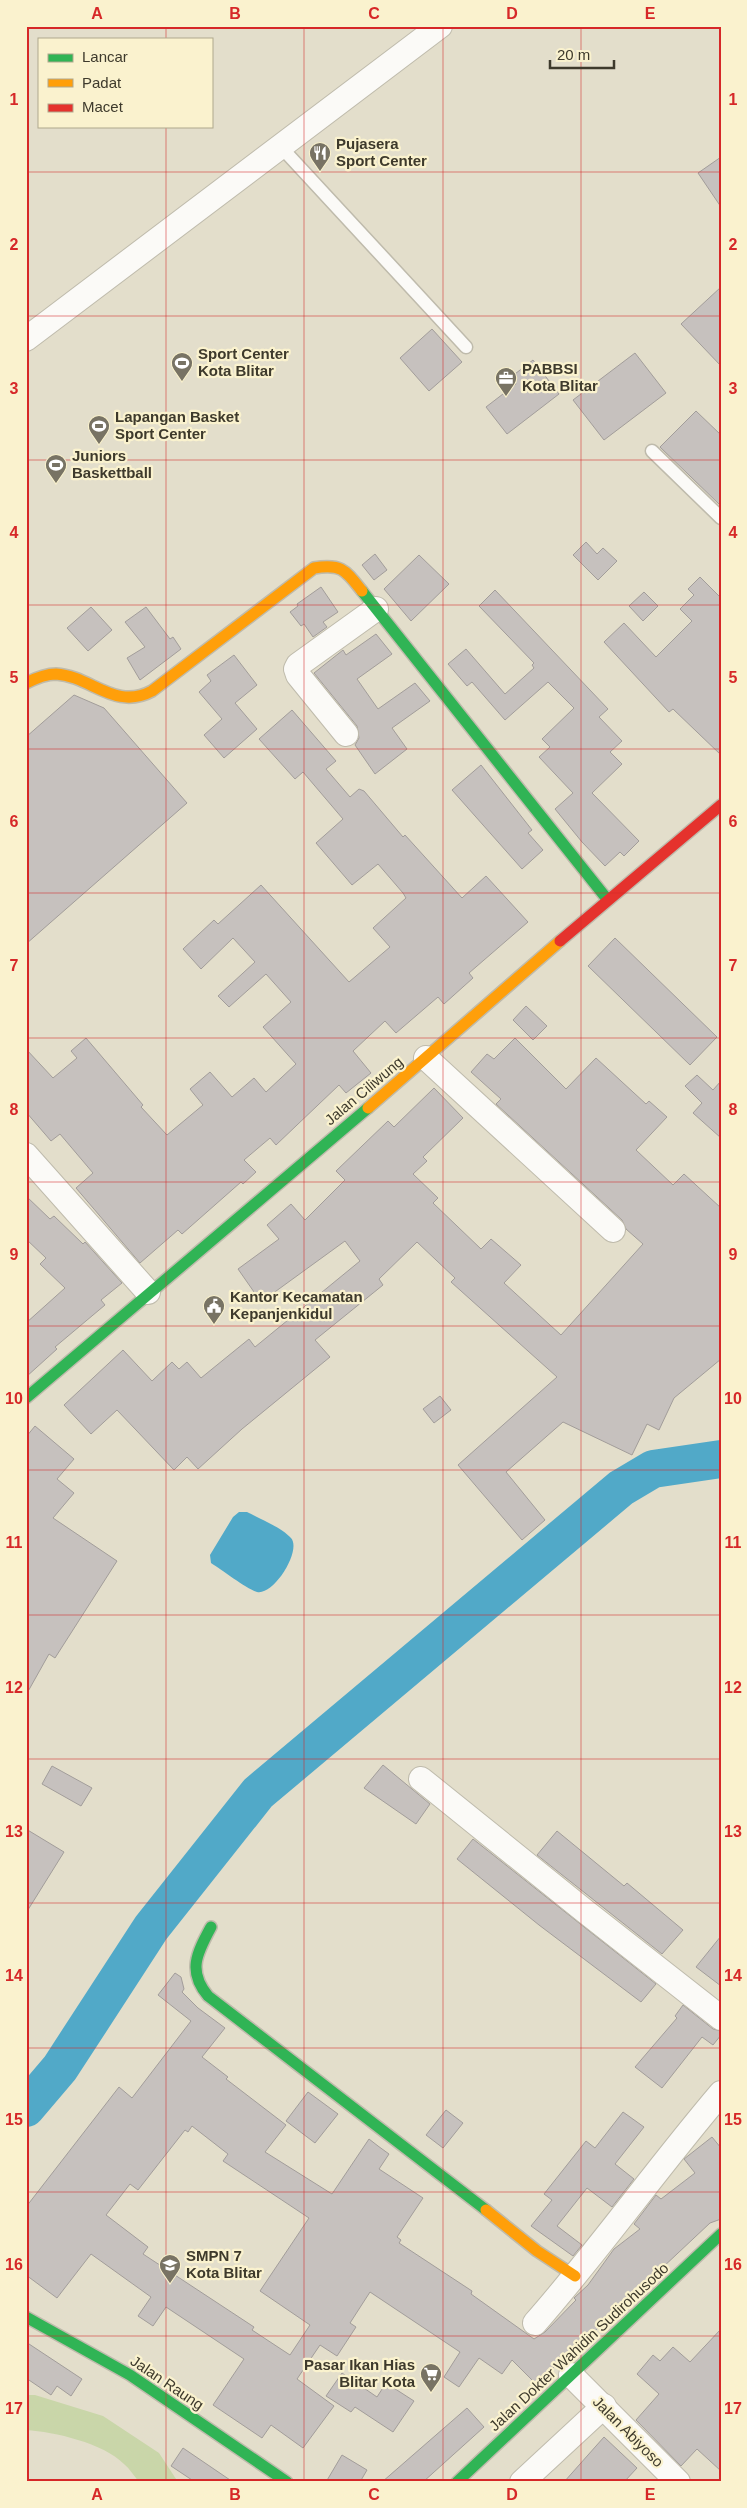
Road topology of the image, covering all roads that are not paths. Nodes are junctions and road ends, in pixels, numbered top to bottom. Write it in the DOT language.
graph roads {
  1 [pos="440,26"];
  2 [pos="281,147"];
  3 [pos="26,339"];
  4 [pos="466,347"];
  5 [pos="652,450"];
  6 [pos="721,518"];
  7 [pos="376,609"];
  8 [pos="26,683"];
  9 [pos="346,734"];
  10 [pos="721,805"];
  11 [pos="607,899"];
  12 [pos="426,1058"];
  13 [pos="26,1155"];
  14 [pos="613,1230"];
  15 [pos="148,1292"];
  16 [pos="26,1398"];
  17 [pos="421,1779"];
  18 [pos="211,1927"];
  19 [pos="721,2018"];
  20 [pos="721,2093"];
  21 [pos="721,2234"];
  22 [pos="575,2276"];
  23 [pos="26,2317"];
  24 [pos="535,2323"];
  25 [pos="574,2378"];
  26 [pos="604,2406"];
  27 [pos="287,2482"];
  28 [pos="457,2482"];
  29 [pos="522,2482"];
  30 [pos="678,2482"];
  1 -- 2 [label="street"];
  2 -- 3 [label="street"];
  2 -- 4 [label="lane"];
  5 -- 6 [label="lane"];
  7 -- 8 [label="main road"];
  7 -- 9 [label="street"];
  7 -- 11 [label="main road"];
  10 -- 11 [label="main road, Jalan Ciliwung"];
  11 -- 12 [label="main road, Jalan Ciliwung"];
  12 -- 14 [label="street"];
  12 -- 15 [label="main road, Jalan Ciliwung"];
  13 -- 15 [label="street"];
  15 -- 16 [label="main road, Jalan Ciliwung"];
  17 -- 19 [label="street"];
  18 -- 22 [label="main road"];
  20 -- 22 [label="street"];
  21 -- 25 [label="main road, Jalan Dokter Wahidin Sudirohusodo"];
  22 -- 24 [label="street"];
  23 -- 27 [label="main road, Jalan Raung"];
  25 -- 26 [label="street, Jalan Abiyoso"];
  25 -- 28 [label="main road, Jalan Dokter Wahidin Sudirohusodo"];
  26 -- 29 [label="street"];
  26 -- 30 [label="street, Jalan Abiyoso"];
}
